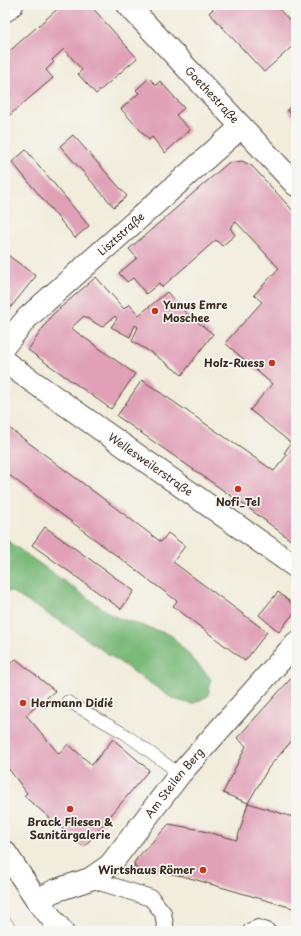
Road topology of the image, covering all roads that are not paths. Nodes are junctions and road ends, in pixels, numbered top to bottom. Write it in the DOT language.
graph roads {
  1 [pos="12,5"];
  2 [pos="128,5"];
  3 [pos="5,12"];
  4 [pos="241,128"];
  5 [pos="296,184"];
  6 [pos="5,345"];
  7 [pos="5,362"];
  8 [pos="296,567"];
  9 [pos="296,643"];
  10 [pos="67,701"];
  11 [pos="180,774"];
  12 [pos="5,853"];
  13 [pos="90,879"];
  14 [pos="36,900"];
  15 [pos="5,921"];
  16 [pos="12,931"];
  17 [pos="62,931"];
  18 [pos="166,931"];
  19 [pos="251,931"];
  20 [pos="267,931"];
  1 -- 3 [label="street"];
  2 -- 4 [label="street, Goethestraße"];
  4 -- 5 [label="street, Goethestraße"];
  4 -- 6 [label="street, Lisztstraße"];
  7 -- 8 [label="street, Wellesweilerstraße"];
  9 -- 11 [label="street, Am Steilen Berg"];
  10 -- 11 [label="lane"];
  11 -- 13 [label="street, Am Steilen Berg"];
  12 -- 14 [label="street"];
  13 -- 14 [label="street, Am Steilen Berg"];
  13 -- 18 [label="street"];
  14 -- 17 [label="street"];
  15 -- 16 [label="lane"];
  19 -- 20 [label="street"];
}
